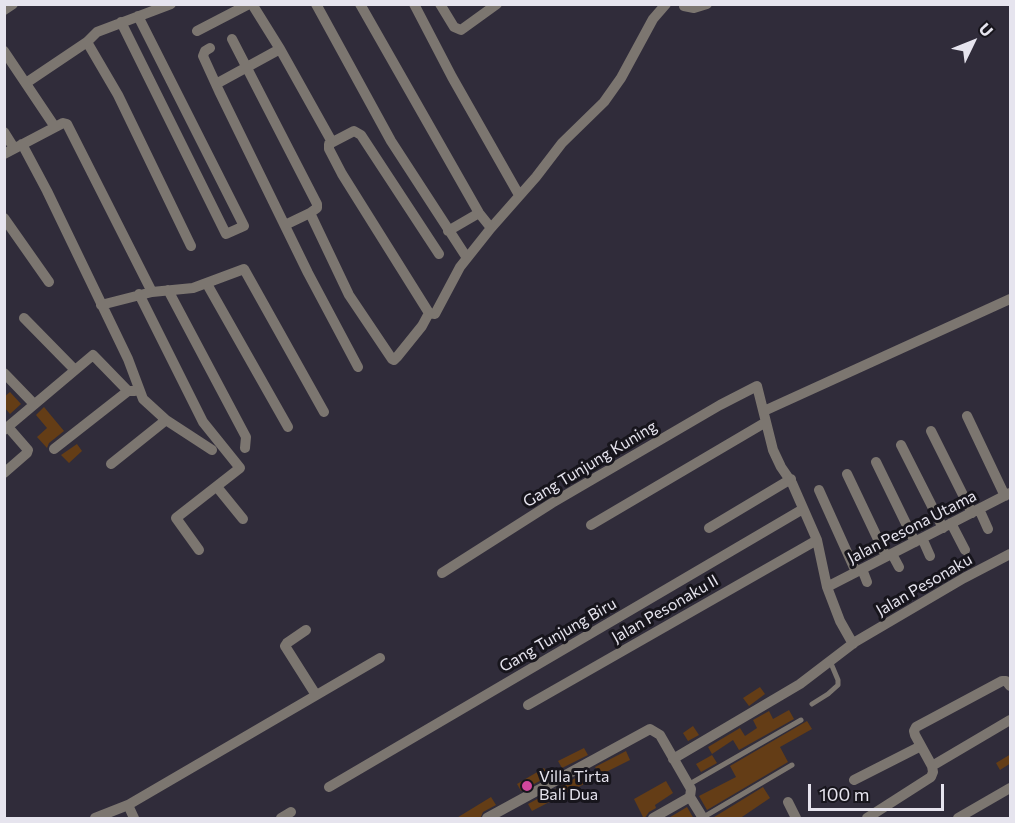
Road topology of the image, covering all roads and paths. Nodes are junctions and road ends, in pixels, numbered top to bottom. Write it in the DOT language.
graph roads {
  1 [pos="13,4"];
  2 [pos="250,4"];
  3 [pos="316,4"];
  4 [pos="360,4"];
  5 [pos="414,4"];
  6 [pos="497,4"];
  7 [pos="666,4"];
  8 [pos="684,4"];
  9 [pos="707,4"];
  10 [pos="168,5"];
  11 [pos="445,6"];
  12 [pos="4,10"];
  13 [pos="138,16"];
  14 [pos="121,22"];
  15 [pos="197,31"];
  16 [pos="232,39"];
  17 [pos="87,42"];
  18 [pos="210,48"];
  19 [pos="280,49"];
  20 [pos="6,58"];
  21 [pos="247,68"];
  22 [pos="26,83"];
  23 [pos="216,84"];
  24 [pos="55,127"];
  25 [pos="4,132"];
  26 [pos="332,142"];
  27 [pos="13,149"];
  28 [pos="519,195"];
  29 [pos="310,213"];
  30 [pos="479,213"];
  31 [pos="4,218"];
  32 [pos="285,225"];
  33 [pos="491,228"];
  34 [pos="448,231"];
  35 [pos="191,246"];
  36 [pos="439,254"];
  37 [pos="467,258"];
  38 [pos="49,282"];
  39 [pos="207,284"];
  40 [pos="168,291"];
  41 [pos="152,292"];
  42 [pos="139,294"];
  43 [pos="1011,299"];
  44 [pos="101,304"];
  45 [pos="429,313"];
  46 [pos="24,318"];
  47 [pos="358,367"];
  48 [pos="75,370"];
  49 [pos="4,373"];
  50 [pos="128,391"];
  51 [pos="141,391"];
  52 [pos="34,404"];
  53 [pos="324,412"];
  54 [pos="765,416"];
  55 [pos="967,416"];
  56 [pos="166,420"];
  57 [pos="288,427"];
  58 [pos="6,428"];
  59 [pos="931,431"];
  60 [pos="902,445"];
  61 [pos="245,448"];
  62 [pos="54,449"];
  63 [pos="212,450"];
  64 [pos="876,462"];
  65 [pos="111,464"];
  66 [pos="4,473"];
  67 [pos="848,474"];
  68 [pos="790,479"];
  69 [pos="217,487"];
  70 [pos="819,490"];
  71 [pos="1008,495"];
  72 [pos="803,509"];
  73 [pos="975,511"];
  74 [pos="243,519"];
  75 [pos="591,525"];
  76 [pos="947,526"];
  77 [pos="710,528"];
  78 [pos="988,529"];
  79 [pos="817,540"];
  80 [pos="919,540"];
  81 [pos="199,550"];
  82 [pos="965,550"];
  83 [pos="1011,554"];
  84 [pos="889,555"];
  85 [pos="930,555"];
  86 [pos="899,567"];
  87 [pos="859,570"];
  88 [pos="442,573"];
  89 [pos="867,582"];
  90 [pos="827,587"];
  91 [pos="306,630"];
  92 [pos="852,644"];
  93 [pos="380,658"];
  94 [pos="830,661"];
  95 [pos="1011,686"];
  96 [pos="316,695"];
  97 [pos="812,704"];
  98 [pos="528,705"];
  99 [pos="801,720"];
  100 [pos="1011,720"];
  101 [pos="921,746"];
  102 [pos="673,759"];
  103 [pos="792,765"];
  104 [pos="932,766"];
  105 [pos="854,780"];
  106 [pos="688,785"];
  107 [pos="328,787"];
  108 [pos="1011,788"];
  109 [pos="690,797"];
  110 [pos="788,802"];
  111 [pos="128,805"];
  112 [pos="291,812"];
  113 [pos="655,818"];
  114 [pos="702,818"];
  115 [pos="95,819"];
  116 [pos="134,819"];
  117 [pos="281,819"];
  118 [pos="488,819"];
  119 [pos="796,819"];
  120 [pos="867,819"];
  121 [pos="958,819"];
  1 -- 12 [label="street"];
  2 -- 15 [label="street"];
  2 -- 19 [label="street"];
  3 -- 34 [label="street"];
  4 -- 30 [label="street"];
  5 -- 28 [label="street"];
  6 -- 11 [label="street"];
  7 -- 28 [label="street"];
  8 -- 9 [label="street"];
  10 -- 13 [label="street"];
  13 -- 14 [label="street"];
  13 -- 14 [label="street"];
  14 -- 17 [label="street"];
  16 -- 21 [label="street"];
  17 -- 22 [label="street"];
  17 -- 35 [label="street"];
  18 -- 23 [label="street"];
  19 -- 21 [label="street"];
  19 -- 26 [label="street"];
  20 -- 22 [label="street"];
  21 -- 23 [label="street"];
  21 -- 29 [label="street"];
  22 -- 24 [label="street"];
  23 -- 32 [label="street"];
  24 -- 27 [label="street"];
  24 -- 41 [label="street"];
  25 -- 27 [label="street"];
  26 -- 36 [label="street"];
  26 -- 45 [label="street"];
  27 -- 44 [label="street"];
  28 -- 33 [label="street"];
  29 -- 32 [label="street"];
  29 -- 45 [label="street"];
  30 -- 33 [label="street"];
  30 -- 34 [label="street"];
  31 -- 38 [label="street"];
  32 -- 47 [label="street"];
  33 -- 37 [label="street"];
  34 -- 37 [label="street"];
  37 -- 45 [label="street"];
  39 -- 40 [label="street"];
  39 -- 53 [label="street"];
  39 -- 57 [label="street"];
  40 -- 41 [label="street"];
  40 -- 61 [label="street"];
  41 -- 42 [label="street"];
  42 -- 44 [label="street"];
  42 -- 69 [label="street"];
  43 -- 54 [label="street"];
  44 -- 51 [label="street"];
  46 -- 48 [label="street"];
  48 -- 50 [label="street"];
  48 -- 52 [label="street"];
  49 -- 52 [label="street"];
  50 -- 51 [label="street"];
  50 -- 62 [label="street"];
  51 -- 56 [label="street"];
  52 -- 58 [label="street"];
  54 -- 68 [label="street"];
  54 -- 75 [label="street"];
  54 -- 88 [label="street, Gang Tunjung Kuning"];
  55 -- 71 [label="street"];
  56 -- 63 [label="street"];
  56 -- 65 [label="street"];
  58 -- 66 [label="street"];
  59 -- 73 [label="street"];
  60 -- 76 [label="street"];
  64 -- 80 [label="street"];
  67 -- 84 [label="street"];
  68 -- 72 [label="street"];
  68 -- 77 [label="street"];
  69 -- 74 [label="street"];
  69 -- 81 [label="street"];
  70 -- 87 [label="street"];
  71 -- 73 [label="street, Jalan Pesona Utama"];
  72 -- 79 [label="street"];
  72 -- 107 [label="street, Gang Tunjung Biru"];
  73 -- 76 [label="street, Jalan Pesona Utama"];
  73 -- 78 [label="street"];
  76 -- 80 [label="street, Jalan Pesona Utama"];
  76 -- 82 [label="street"];
  79 -- 90 [label="street"];
  79 -- 98 [label="street, Jalan Pesonaku II"];
  80 -- 84 [label="street, Jalan Pesona Utama"];
  80 -- 85 [label="street"];
  83 -- 92 [label="street, Jalan Pesonaku"];
  84 -- 86 [label="street"];
  84 -- 87 [label="street, Jalan Pesona Utama"];
  87 -- 89 [label="street"];
  87 -- 90 [label="street, Jalan Pesona Utama"];
  90 -- 92 [label="street"];
  91 -- 96 [label="street"];
  92 -- 94 [label="street, Jalan Pesonaku"];
  93 -- 96 [label="street"];
  94 -- 97 [label="lane"];
  94 -- 102 [label="street, Jalan Pesonaku"];
  95 -- 101 [label="street"];
  96 -- 111 [label="street"];
  99 -- 106 [label="lane"];
  100 -- 104 [label="street"];
  101 -- 104 [label="street"];
  101 -- 105 [label="street"];
  102 -- 106 [label="street"];
  102 -- 118 [label="street"];
  103 -- 114 [label="lane"];
  104 -- 120 [label="street"];
  106 -- 109 [label="street"];
  108 -- 121 [label="street"];
  109 -- 113 [label="street"];
  109 -- 114 [label="street"];
  110 -- 119 [label="street"];
  111 -- 115 [label="street"];
  111 -- 116 [label="street"];
  112 -- 117 [label="street"];
}
